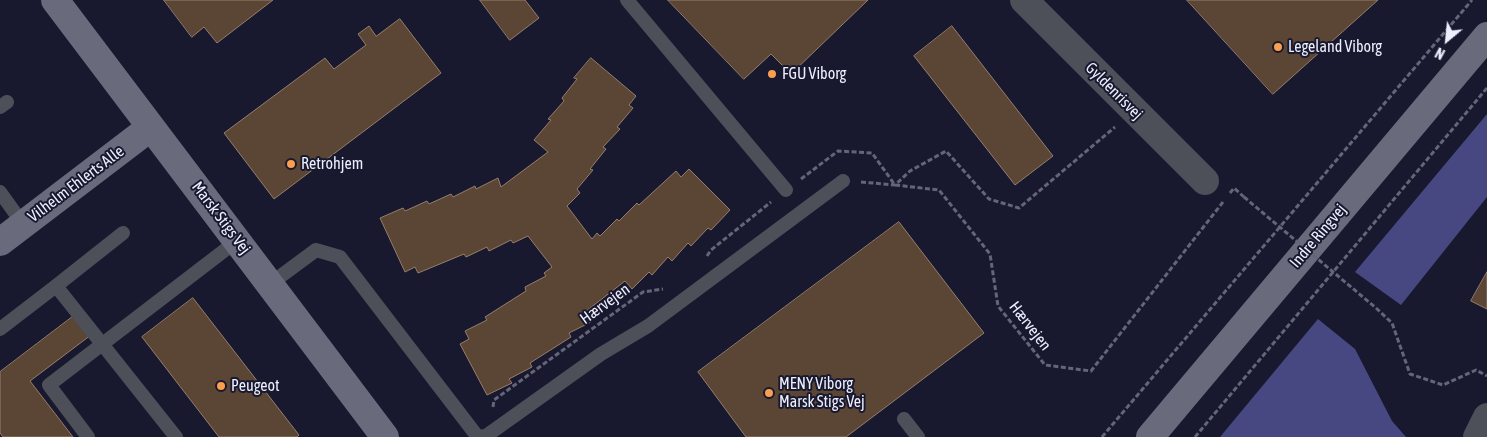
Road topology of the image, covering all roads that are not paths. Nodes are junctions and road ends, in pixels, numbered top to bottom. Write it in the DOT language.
graph roads {
  1 [pos="54,0"];
  2 [pos="627,0"];
  3 [pos="1024,0"];
  4 [pos="1487,36"];
  5 [pos="151,126"];
  6 [pos="843,181"];
  7 [pos="1205,181"];
  8 [pos="786,190"];
  9 [pos="0,192"];
  10 [pos="23,224"];
  11 [pos="123,233"];
  12 [pos="238,240"];
  13 [pos="0,242"];
  14 [pos="270,284"];
  15 [pos="56,286"];
  16 [pos="0,329"];
  17 [pos="103,344"];
  18 [pos="1487,416"];
  19 [pos="904,419"];
  20 [pos="480,436"];
  21 [pos="88,437"];
  22 [pos="176,437"];
  23 [pos="385,437"];
  24 [pos="918,437"];
  25 [pos="1150,437"];
  26 [pos="1477,437"];
  1 -- 5 [label="street, Marsk Stigs Vej"];
  2 -- 8 [label="lane"];
  3 -- 7 [label="street, Gyldenrisvej"];
  4 -- 25 [label="street, Indre Ringvej"];
  5 -- 10 [label="street, Vilhelm Ehlerts Alle"];
  5 -- 12 [label="street, Marsk Stigs Vej"];
  6 -- 20 [label="lane"];
  9 -- 10 [label="lane"];
  10 -- 13 [label="street, Vilhelm Ehlerts Alle"];
  11 -- 15 [label="lane"];
  12 -- 14 [label="street, Marsk Stigs Vej"];
  12 -- 17 [label="lane"];
  14 -- 20 [label="lane"];
  14 -- 23 [label="street, Marsk Stigs Vej"];
  15 -- 16 [label="lane"];
  15 -- 17 [label="lane"];
  17 -- 21 [label="lane"];
  17 -- 22 [label="lane"];
  18 -- 26 [label="street"];
  19 -- 24 [label="lane"];
}
